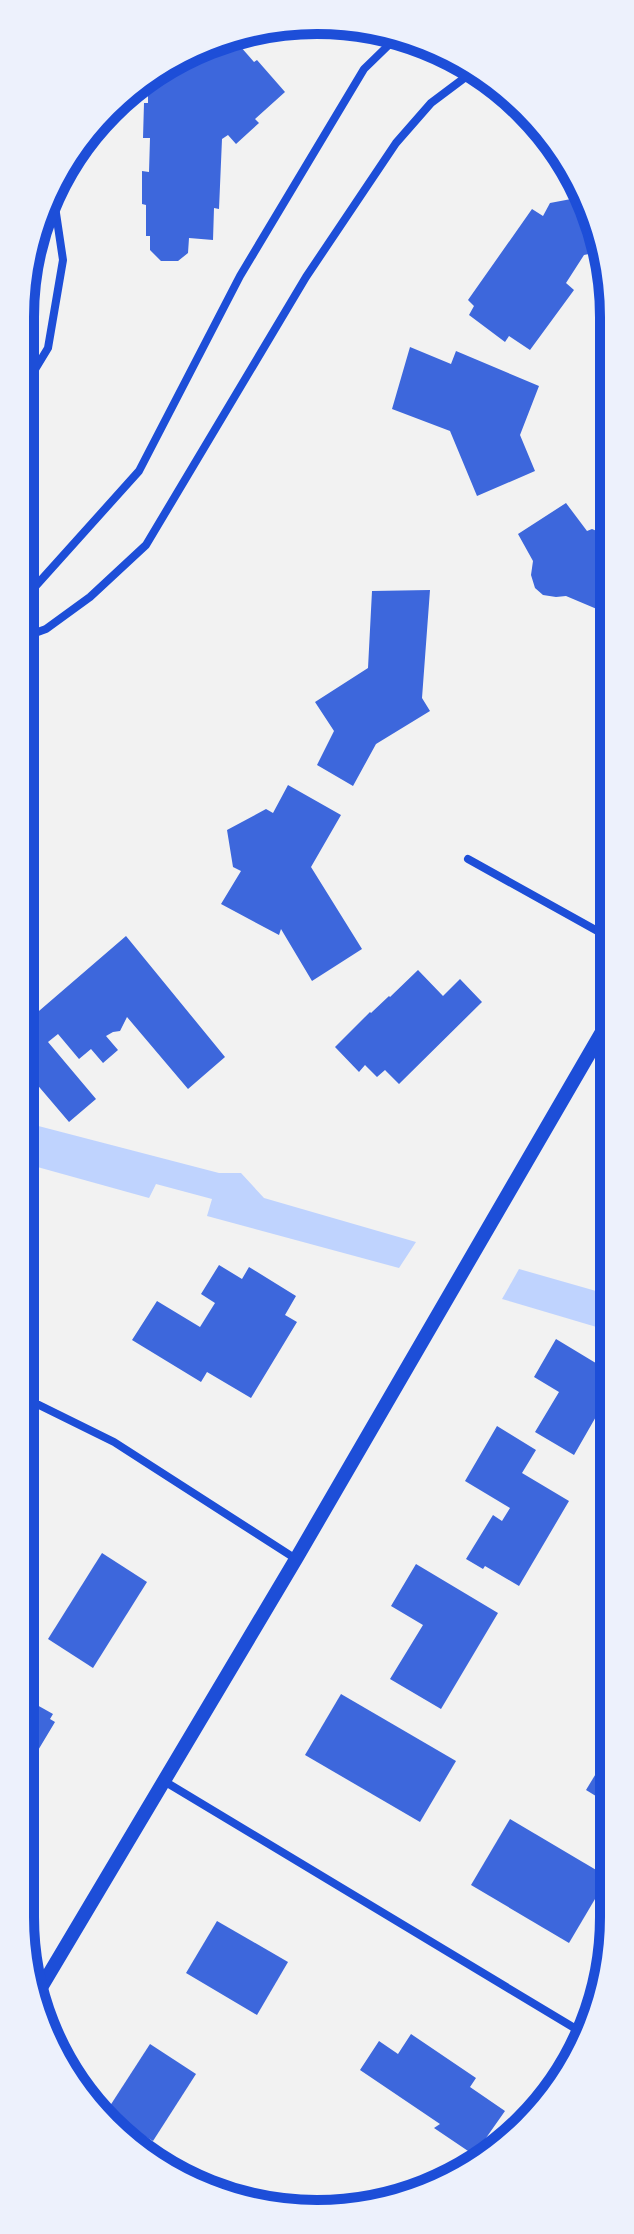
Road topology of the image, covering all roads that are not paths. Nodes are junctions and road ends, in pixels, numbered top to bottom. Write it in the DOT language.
graph roads {
  1 [pos="390,44"];
  2 [pos="466,77"];
  3 [pos="56,210"];
  4 [pos="34,371"];
  5 [pos="34,588"];
  6 [pos="34,633"];
  7 [pos="468,859"];
  8 [pos="600,932"];
  9 [pos="600,1035"];
  10 [pos="35,1404"];
  11 [pos="296,1559"];
  12 [pos="164,1781"];
  13 [pos="43,1985"];
  14 [pos="576,2029"];
  1 -- 5 [label="street"];
  2 -- 6 [label="street"];
  3 -- 4 [label="street"];
  7 -- 8 [label="street"];
  9 -- 11 [label="street"];
  10 -- 11 [label="street"];
  11 -- 12 [label="street"];
  12 -- 13 [label="street"];
  12 -- 14 [label="street"];
}
